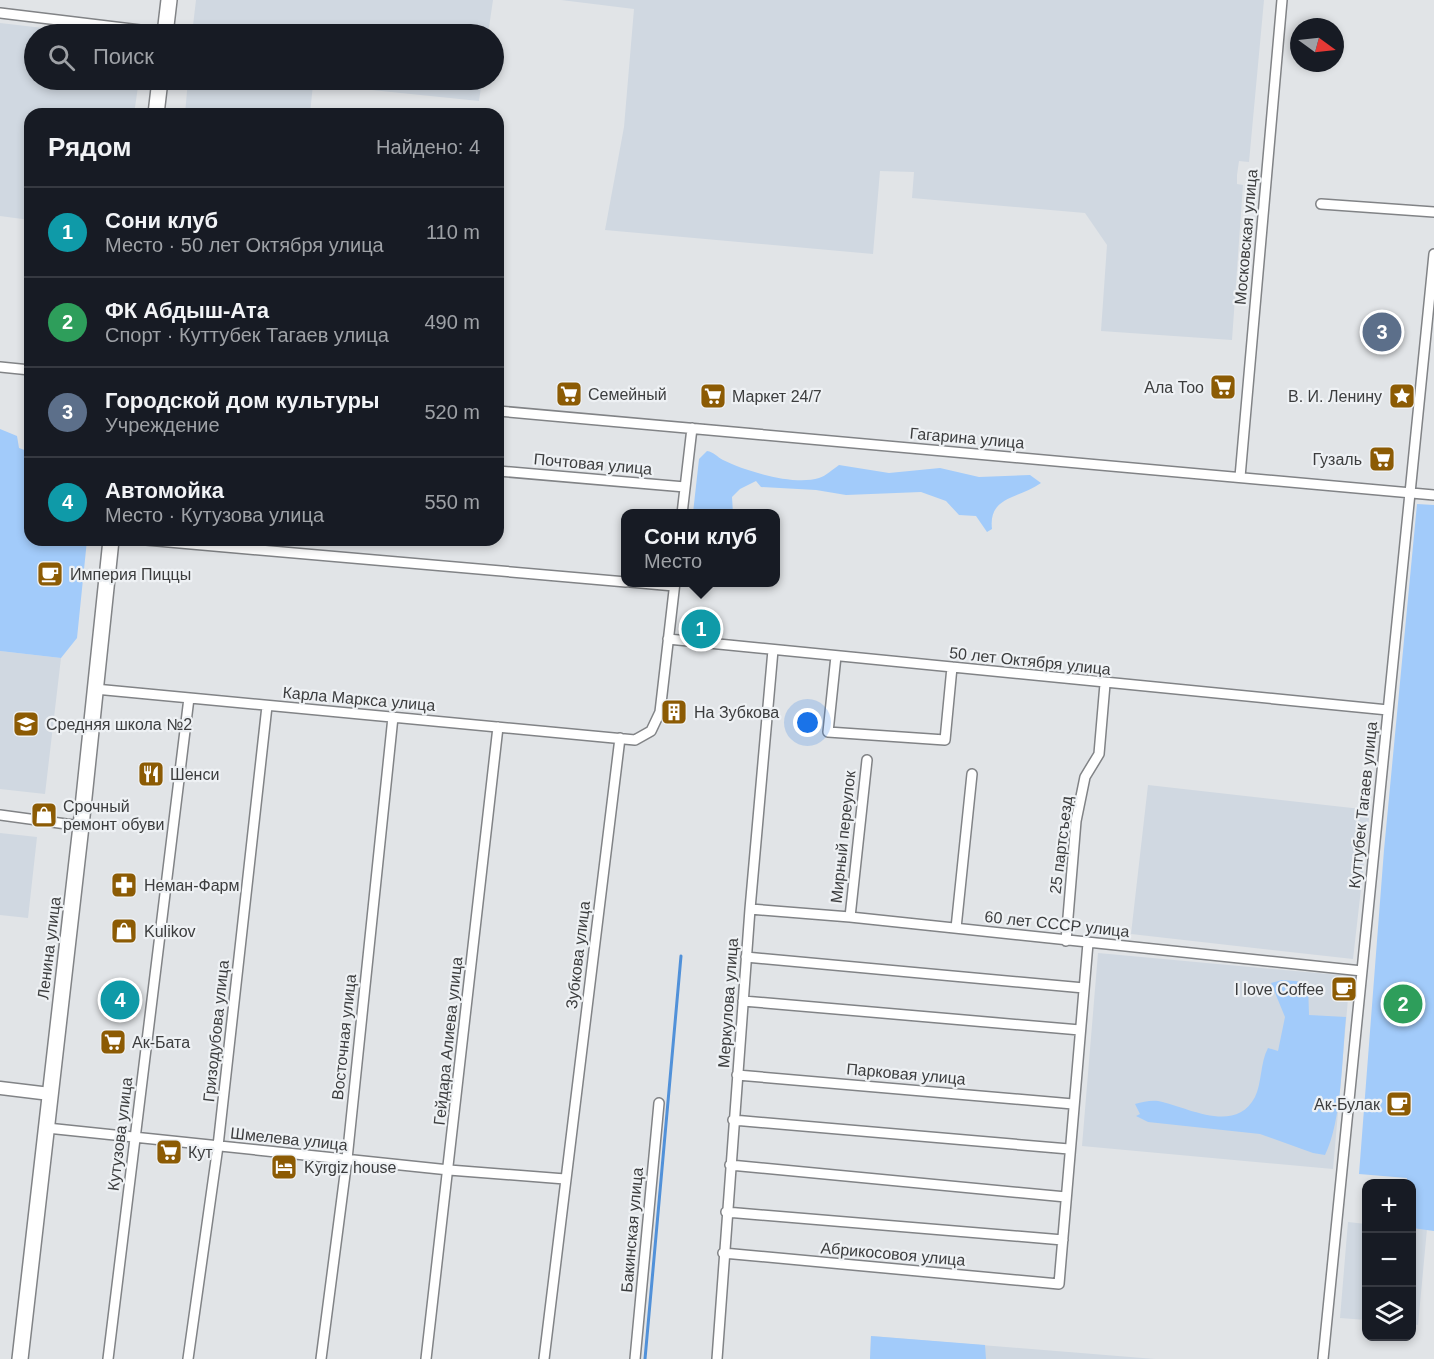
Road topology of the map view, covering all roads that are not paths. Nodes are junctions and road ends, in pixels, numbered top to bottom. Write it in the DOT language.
graph roads {
  1 [pos="169,0"];
  2 [pos="1282,0"];
  3 [pos="0,13"];
  4 [pos="86,24"];
  5 [pos="166,24"];
  6 [pos="159,90"];
  7 [pos="157,108"];
  8 [pos="1321,204"];
  9 [pos="1434,212"];
  10 [pos="1434,254"];
  11 [pos="1433,269"];
  12 [pos="1431,304"];
  13 [pos="0,367"];
  14 [pos="24,369"];
  15 [pos="504,412"];
  16 [pos="692,428"];
  17 [pos="504,472"];
  18 [pos="1240,477"];
  19 [pos="685,487"];
  20 [pos="1410,493"];
  21 [pos="1434,495"];
  22 [pos="682,509"];
  23 [pos="110,546"];
  24 [pos="215,546"];
  25 [pos="621,581"];
  26 [pos="675,587"];
  27 [pos="668,639"];
  28 [pos="773,650"];
  29 [pos="836,656"];
  30 [pos="952,667"];
  31 [pos="1105,684"];
  32 [pos="95,689"];
  33 [pos="189,698"];
  34 [pos="267,706"];
  35 [pos="1388,710"];
  36 [pos="393,717"];
  37 [pos="498,727"];
  38 [pos="620,738"];
  39 [pos="867,760"];
  40 [pos="972,774"];
  41 [pos="0,815"];
  42 [pos="81,826"];
  43 [pos="750,909"];
  44 [pos="850,916"];
  45 [pos="956,928"];
  46 [pos="1066,941"];
  47 [pos="1088,944"];
  48 [pos="746,957"];
  49 [pos="1362,971"];
  50 [pos="1084,988"];
  51 [pos="743,1001"];
  52 [pos="1080,1030"];
  53 [pos="737,1075"];
  54 [pos="0,1088"];
  55 [pos="50,1094"];
  56 [pos="659,1103"];
  57 [pos="1073,1104"];
  58 [pos="733,1120"];
  59 [pos="46,1128"];
  60 [pos="135,1138"];
  61 [pos="218,1146"];
  62 [pos="1069,1149"];
  63 [pos="347,1160"];
  64 [pos="730,1165"];
  65 [pos="449,1170"];
  66 [pos="565,1179"];
  67 [pos="1066,1197"];
  68 [pos="726,1212"];
  69 [pos="1063,1240"];
  70 [pos="723,1253"];
  71 [pos="20,1359"];
  72 [pos="108,1359"];
  73 [pos="188,1359"];
  74 [pos="321,1359"];
  75 [pos="426,1359"];
  76 [pos="544,1359"];
  77 [pos="635,1359"];
  78 [pos="717,1359"];
  79 [pos="1323,1359"];
  1 -- 5 [label="main road"];
  2 -- 18 [label="street, Московская улица"];
  3 -- 4 [label="street"];
  6 -- 7 [label="main road"];
  8 -- 9 [label="street"];
  10 -- 11 [label="street, Куттубек Тагаев улица"];
  11 -- 12 [label="street, Куттубек Тагаев улица"];
  12 -- 20 [label="street, Куттубек Тагаев улица"];
  13 -- 14 [label="street"];
  15 -- 16 [label="street, Гагарина улица"];
  16 -- 18 [label="street, Гагарина улица"];
  16 -- 19 [label="street"];
  17 -- 19 [label="street, Почтовая улица"];
  18 -- 20 [label="street, Гагарина улица"];
  19 -- 22 [label="street"];
  20 -- 21 [label="street, Гагарина улица"];
  20 -- 35 [label="street, Куттубек Тагаев улица"];
  23 -- 32 [label="main road, Ленина улица"];
  24 -- 25 [label="street"];
  26 -- 27 [label="street"];
  27 -- 28 [label="street, 50 лет Октября улица"];
  27 -- 38 [label="street"];
  28 -- 29 [label="street, 50 лет Октября улица"];
  28 -- 43 [label="street, Меркулова улица"];
  29 -- 30 [label="street, 50 лет Октября улица"];
  29 -- 30 [label="street"];
  30 -- 31 [label="street, 50 лет Октября улица"];
  31 -- 35 [label="street, 50 лет Октября улица"];
  31 -- 46 [label="street, 25 партсъезд"];
  32 -- 33 [label="street, Карла Маркса улица"];
  32 -- 42 [label="main road, Ленина улица"];
  33 -- 34 [label="street, Карла Маркса улица"];
  33 -- 60 [label="street, Кутузова улица"];
  34 -- 36 [label="street, Карла Маркса улица"];
  34 -- 61 [label="street, Гризодубова улица"];
  35 -- 49 [label="street, Куттубек Тагаев улица"];
  36 -- 37 [label="street, Карла Маркса улица"];
  36 -- 63 [label="street, Восточная улица"];
  37 -- 38 [label="street, Карла Маркса улица"];
  37 -- 65 [label="street, Гейдара Алиева улица"];
  38 -- 66 [label="street, Зубкова улица"];
  39 -- 44 [label="street, Мирный переулок"];
  40 -- 45 [label="street"];
  41 -- 42 [label="street"];
  42 -- 55 [label="main road, Ленина улица"];
  43 -- 44 [label="street, 60 лет СССР улица"];
  43 -- 48 [label="street, Меркулова улица"];
  44 -- 45 [label="street, 60 лет СССР улица"];
  45 -- 46 [label="street, 60 лет СССР улица"];
  46 -- 47 [label="street, 60 лет СССР улица"];
  47 -- 49 [label="street, 60 лет СССР улица"];
  47 -- 50 [label="street"];
  48 -- 50 [label="street"];
  48 -- 51 [label="street, Меркулова улица"];
  49 -- 79 [label="street, Куттубек Тагаев улица"];
  50 -- 52 [label="street"];
  51 -- 52 [label="street"];
  51 -- 53 [label="street, Меркулова улица"];
  52 -- 57 [label="street"];
  53 -- 57 [label="street, Парковая улица"];
  53 -- 58 [label="street, Меркулова улица"];
  54 -- 55 [label="street"];
  55 -- 59 [label="main road, Ленина улица"];
  56 -- 77 [label="street, Бакинская улица"];
  57 -- 62 [label="street"];
  58 -- 62 [label="street"];
  58 -- 64 [label="street, Меркулова улица"];
  59 -- 60 [label="street, Шмелева улица"];
  59 -- 71 [label="main road, Ленина улица"];
  60 -- 61 [label="street, Шмелева улица"];
  60 -- 72 [label="street, Кутузова улица"];
  61 -- 63 [label="street, Шмелева улица"];
  61 -- 73 [label="street, Гризодубова улица"];
  62 -- 67 [label="street"];
  63 -- 65 [label="street, Шмелева улица"];
  63 -- 74 [label="street, Восточная улица"];
  64 -- 67 [label="street"];
  64 -- 68 [label="street, Меркулова улица"];
  65 -- 66 [label="street, Шмелева улица"];
  65 -- 75 [label="street, Гейдара Алиева улица"];
  66 -- 76 [label="street, Зубкова улица"];
  67 -- 69 [label="street"];
  68 -- 69 [label="street"];
  68 -- 70 [label="street, Меркулова улица"];
  69 -- 70 [label="street, Абрикосовоя улица"];
  70 -- 78 [label="street, Меркулова улица"];
}
